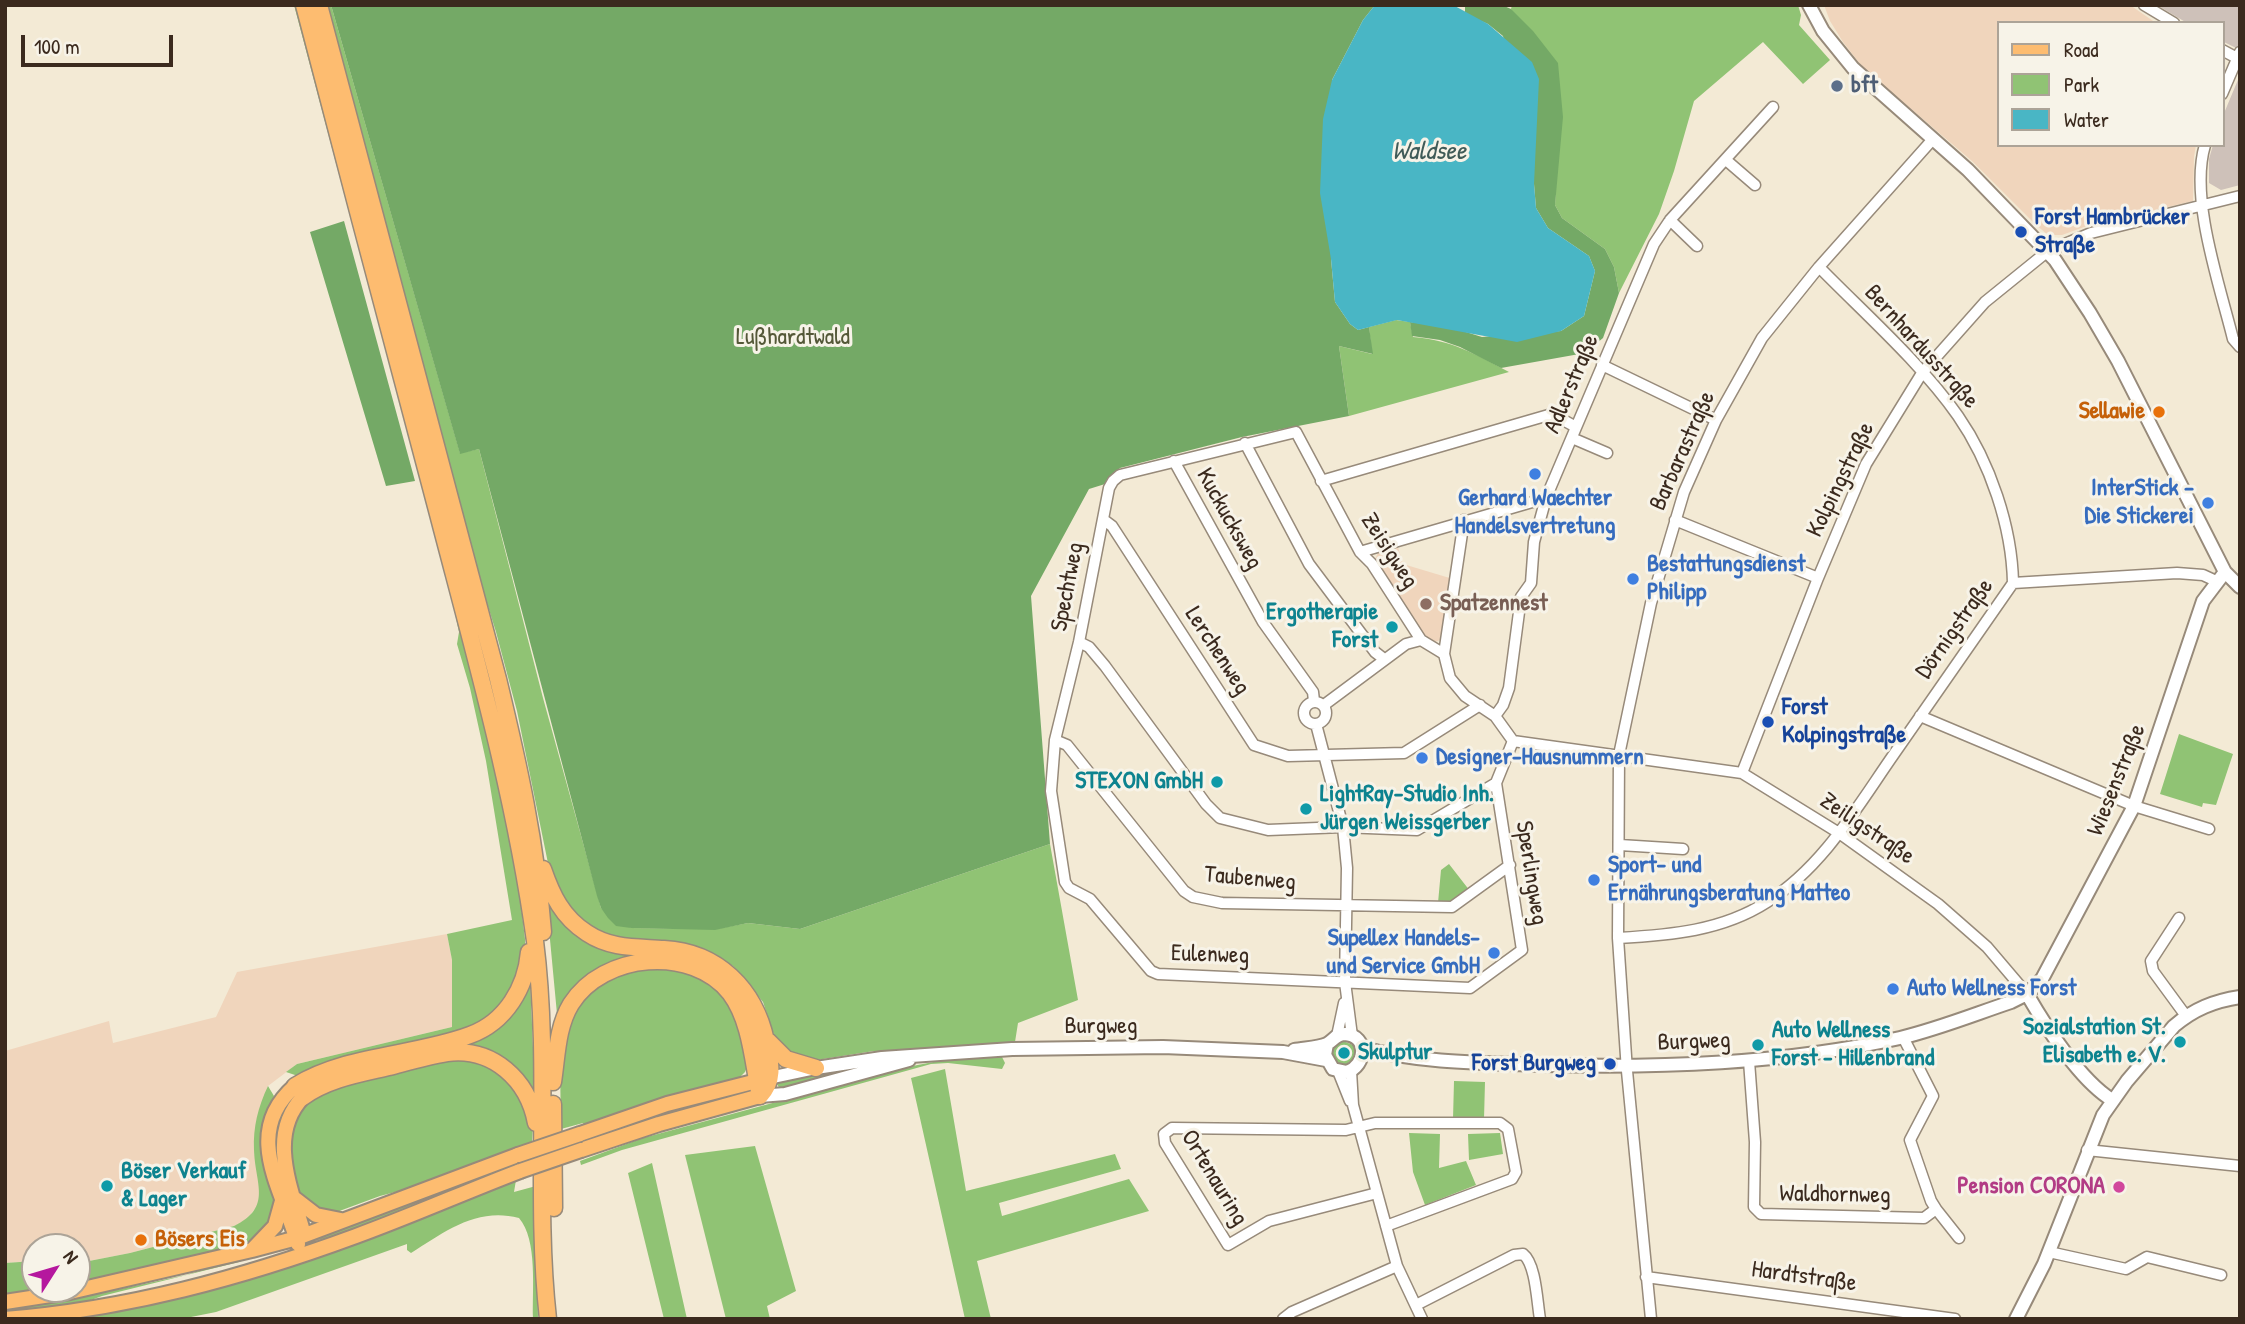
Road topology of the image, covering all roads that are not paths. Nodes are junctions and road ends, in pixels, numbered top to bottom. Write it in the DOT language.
graph roads {
  1 [pos="304,5"];
  2 [pos="319,5"];
  3 [pos="1809,5"];
  4 [pos="2144,5"];
  5 [pos="2171,21"];
  6 [pos="2239,55"];
  7 [pos="2224,89"];
  8 [pos="1773,107"];
  9 [pos="1933,139"];
  10 [pos="2204,147"];
  11 [pos="1726,160"];
  12 [pos="1755,185"];
  13 [pos="2240,196"];
  14 [pos="2201,205"];
  15 [pos="1670,220"];
  16 [pos="1698,246"];
  17 [pos="2048,251"];
  18 [pos="1819,267"];
  19 [pos="2240,347"];
  20 [pos="1602,365"];
  21 [pos="1922,373"];
  22 [pos="1716,420"];
  23 [pos="1576,427"];
  24 [pos="1296,432"];
  25 [pos="1572,438"];
  26 [pos="1245,443"];
  27 [pos="1606,453"];
  28 [pos="1174,461"];
  29 [pos="1321,481"];
  30 [pos="1546,498"];
  31 [pos="1104,520"];
  32 [pos="1464,520"];
  33 [pos="1675,520"];
  34 [pos="1360,552"];
  35 [pos="2221,577"];
  36 [pos="1818,578"];
  37 [pos="2013,583"];
  38 [pos="2240,587"];
  39 [pos="1420,640"];
  40 [pos="1079,642"];
  41 [pos="1444,654"];
  42 [pos="1384,660"];
  43 [pos="1319,703"];
  44 [pos="1480,705"];
  45 [pos="1496,716"];
  46 [pos="1920,716"];
  47 [pos="1316,724"];
  48 [pos="1055,740"];
  49 [pos="1513,741"];
  50 [pos="1619,755"];
  51 [pos="1326,757"];
  52 [pos="1742,773"];
  53 [pos="1496,783"];
  54 [pos="2134,806"];
  55 [pos="1343,827"];
  56 [pos="2209,829"];
  57 [pos="1839,833"];
  58 [pos="1619,845"];
  59 [pos="535,846"];
  60 [pos="1683,849"];
  61 [pos="1510,865"];
  62 [pos="1069,888"];
  63 [pos="1346,906"];
  64 [pos="2179,918"];
  65 [pos="532,925"];
  66 [pos="1618,938"];
  67 [pos="1345,982"];
  68 [pos="2027,994"];
  69 [pos="2240,997"];
  70 [pos="1346,999"];
  71 [pos="2186,1016"];
  72 [pos="1352,1036"];
  73 [pos="1903,1037"];
  74 [pos="765,1038"];
  75 [pos="1332,1040"];
  76 [pos="1283,1052"];
  77 [pos="1362,1054"];
  78 [pos="920,1056"];
  79 [pos="1326,1060"];
  80 [pos="1749,1061"];
  81 [pos="1626,1065"];
  82 [pos="816,1068"];
  83 [pos="1338,1071"];
  84 [pos="1351,1071"];
  85 [pos="553,1082"];
  86 [pos="762,1085"];
  87 [pos="299,1092"];
  88 [pos="2112,1100"];
  89 [pos="1353,1105"];
  90 [pos="1360,1128"];
  91 [pos="541,1145"];
  92 [pos="2087,1150"];
  93 [pos="2240,1166"];
  94 [pos="1377,1193"];
  95 [pos="288,1198"];
  96 [pos="1936,1209"];
  97 [pos="342,1221"];
  98 [pos="1386,1226"];
  99 [pos="300,1236"];
  100 [pos="1959,1238"];
  101 [pos="252,1250"];
  102 [pos="2049,1252"];
  103 [pos="305,1254"];
  104 [pos="1397,1266"];
  105 [pos="2221,1275"];
  106 [pos="1646,1277"];
  107 [pos="5,1302"];
  108 [pos="1416,1304"];
  109 [pos="2017,1318"];
  110 [pos="5,1319"];
  111 [pos="551,1319"];
  112 [pos="1283,1319"];
  113 [pos="1422,1319"];
  114 [pos="1540,1319"];
  115 [pos="1650,1319"];
  116 [pos="1955,1319"];
  1 -- 65 [label="highway"];
  2 -- 59 [label="highway"];
  3 -- 9 [label="street"];
  4 -- 5 [label="street"];
  6 -- 7 [label="street"];
  8 -- 11 [label="street, Adlerstraße"];
  9 -- 17 [label="street"];
  9 -- 18 [label="street, Barbarastraße"];
  10 -- 14 [label="street"];
  11 -- 12 [label="street"];
  11 -- 15 [label="street, Adlerstraße"];
  13 -- 14 [label="street, Kolpingstraße"];
  14 -- 17 [label="street, Kolpingstraße"];
  14 -- 19 [label="street"];
  15 -- 16 [label="street"];
  15 -- 20 [label="street, Adlerstraße"];
  17 -- 21 [label="street, Kolpingstraße"];
  17 -- 35 [label="street"];
  18 -- 21 [label="street, Bernhardusstraße"];
  18 -- 22 [label="street, Barbarastraße"];
  20 -- 22 [label="street"];
  20 -- 23 [label="street, Adlerstraße"];
  21 -- 36 [label="street, Kolpingstraße"];
  21 -- 37 [label="street, Bernhardusstraße"];
  22 -- 33 [label="street, Barbarastraße"];
  23 -- 25 [label="street, Adlerstraße"];
  23 -- 29 [label="street"];
  24 -- 26 [label="street, Spechtweg"];
  24 -- 29 [label="street, Zeisigweg"];
  25 -- 27 [label="street"];
  25 -- 30 [label="street, Adlerstraße"];
  26 -- 28 [label="street, Spechtweg"];
  26 -- 42 [label="street"];
  28 -- 31 [label="street, Spechtweg"];
  28 -- 43 [label="street, Kuckucksweg"];
  29 -- 34 [label="street, Zeisigweg"];
  30 -- 32 [label="street"];
  30 -- 45 [label="street, Adlerstraße"];
  31 -- 40 [label="street, Spechtweg"];
  31 -- 51 [label="street, Lerchenweg"];
  32 -- 34 [label="street"];
  32 -- 41 [label="street"];
  33 -- 36 [label="street"];
  33 -- 50 [label="street, Barbarastraße"];
  34 -- 39 [label="street, Zeisigweg"];
  35 -- 37 [label="street, Dörnigstraße"];
  35 -- 38 [label="street"];
  35 -- 54 [label="street, Wiesenstraße"];
  36 -- 52 [label="street, Kolpingstraße"];
  37 -- 46 [label="street, Dörnigstraße"];
  39 -- 41 [label="street, Zeisigweg"];
  39 -- 42 [label="street"];
  40 -- 48 [label="street, Spechtweg"];
  40 -- 55 [label="street"];
  41 -- 44 [label="street"];
  42 -- 43 [label="street"];
  43 -- 47 [label="street"];
  43 -- 47 [label="street"];
  44 -- 45 [label="street"];
  44 -- 51 [label="street, Lerchenweg"];
  45 -- 49 [label="street"];
  46 -- 54 [label="street"];
  46 -- 57 [label="street, Dörnigstraße"];
  47 -- 51 [label="street"];
  48 -- 62 [label="street, Spechtweg"];
  48 -- 63 [label="street, Taubenweg"];
  49 -- 50 [label="street, Zeiligstraße"];
  49 -- 53 [label="street"];
  50 -- 52 [label="street, Zeiligstraße"];
  50 -- 58 [label="street, Barbarastraße"];
  51 -- 55 [label="street"];
  52 -- 57 [label="street, Zeiligstraße"];
  53 -- 55 [label="street"];
  53 -- 61 [label="street, Sperlingweg"];
  54 -- 56 [label="street"];
  54 -- 68 [label="street, Wiesenstraße"];
  55 -- 63 [label="street"];
  57 -- 66 [label="street, Dörnigstraße"];
  57 -- 68 [label="street, Zeiligstraße"];
  58 -- 60 [label="street"];
  58 -- 66 [label="street, Barbarastraße"];
  59 -- 74 [label="highway"];
  59 -- 85 [label="highway"];
  61 -- 63 [label="street, Taubenweg"];
  61 -- 67 [label="street, Sperlingweg"];
  62 -- 67 [label="street, Eulenweg"];
  63 -- 67 [label="street"];
  64 -- 71 [label="street"];
  65 -- 87 [label="highway"];
  65 -- 91 [label="highway"];
  66 -- 81 [label="street, Barbarastraße"];
  67 -- 70 [label="street"];
  68 -- 73 [label="street, Burgweg"];
  68 -- 88 [label="street, Zeiligstraße"];
  69 -- 71 [label="street"];
  70 -- 72 [label="street"];
  70 -- 75 [label="street"];
  71 -- 88 [label="street"];
  72 -- 75 [label="street, Burgweg"];
  72 -- 77 [label="street"];
  73 -- 80 [label="street, Burgweg"];
  73 -- 96 [label="street, Waldhornweg"];
  74 -- 82 [label="highway"];
  74 -- 86 [label="highway"];
  75 -- 76 [label="street, Burgweg"];
  75 -- 79 [label="street"];
  76 -- 78 [label="street, Burgweg"];
  76 -- 79 [label="street, Burgweg"];
  77 -- 81 [label="street, Burgweg"];
  77 -- 84 [label="street"];
  78 -- 82 [label="street, Burgweg"];
  78 -- 86 [label="street, Burgweg"];
  79 -- 83 [label="street"];
  80 -- 81 [label="street, Burgweg"];
  80 -- 96 [label="street, Waldhornweg"];
  81 -- 106 [label="street, Barbarastraße"];
  82 -- 86 [label="street, Burgweg"];
  83 -- 84 [label="street"];
  83 -- 89 [label="street"];
  84 -- 89 [label="street"];
  85 -- 86 [label="highway"];
  85 -- 111 [label="highway"];
  86 -- 97 [label="main road, bridge"];
  86 -- 103 [label="main road, bridge"];
  87 -- 91 [label="highway"];
  87 -- 95 [label="main road"];
  88 -- 92 [label="street"];
  89 -- 90 [label="street"];
  90 -- 94 [label="street"];
  90 -- 94 [label="street, Ortenauring"];
  90 -- 98 [label="street"];
  91 -- 111 [label="highway"];
  92 -- 93 [label="street"];
  92 -- 102 [label="street"];
  94 -- 98 [label="street"];
  95 -- 97 [label="main road"];
  95 -- 99 [label="main road"];
  95 -- 101 [label="main road"];
  96 -- 100 [label="street, Waldhornweg"];
  97 -- 99 [label="main road"];
  98 -- 104 [label="street"];
  99 -- 101 [label="main road"];
  99 -- 103 [label="main road"];
  101 -- 107 [label="main road"];
  102 -- 105 [label="street"];
  102 -- 109 [label="street"];
  103 -- 110 [label="main road"];
  104 -- 108 [label="street"];
  104 -- 112 [label="street"];
  106 -- 115 [label="street, Barbarastraße"];
  106 -- 116 [label="street, Hardtstraße"];
  108 -- 113 [label="street"];
  108 -- 114 [label="street"];
}
